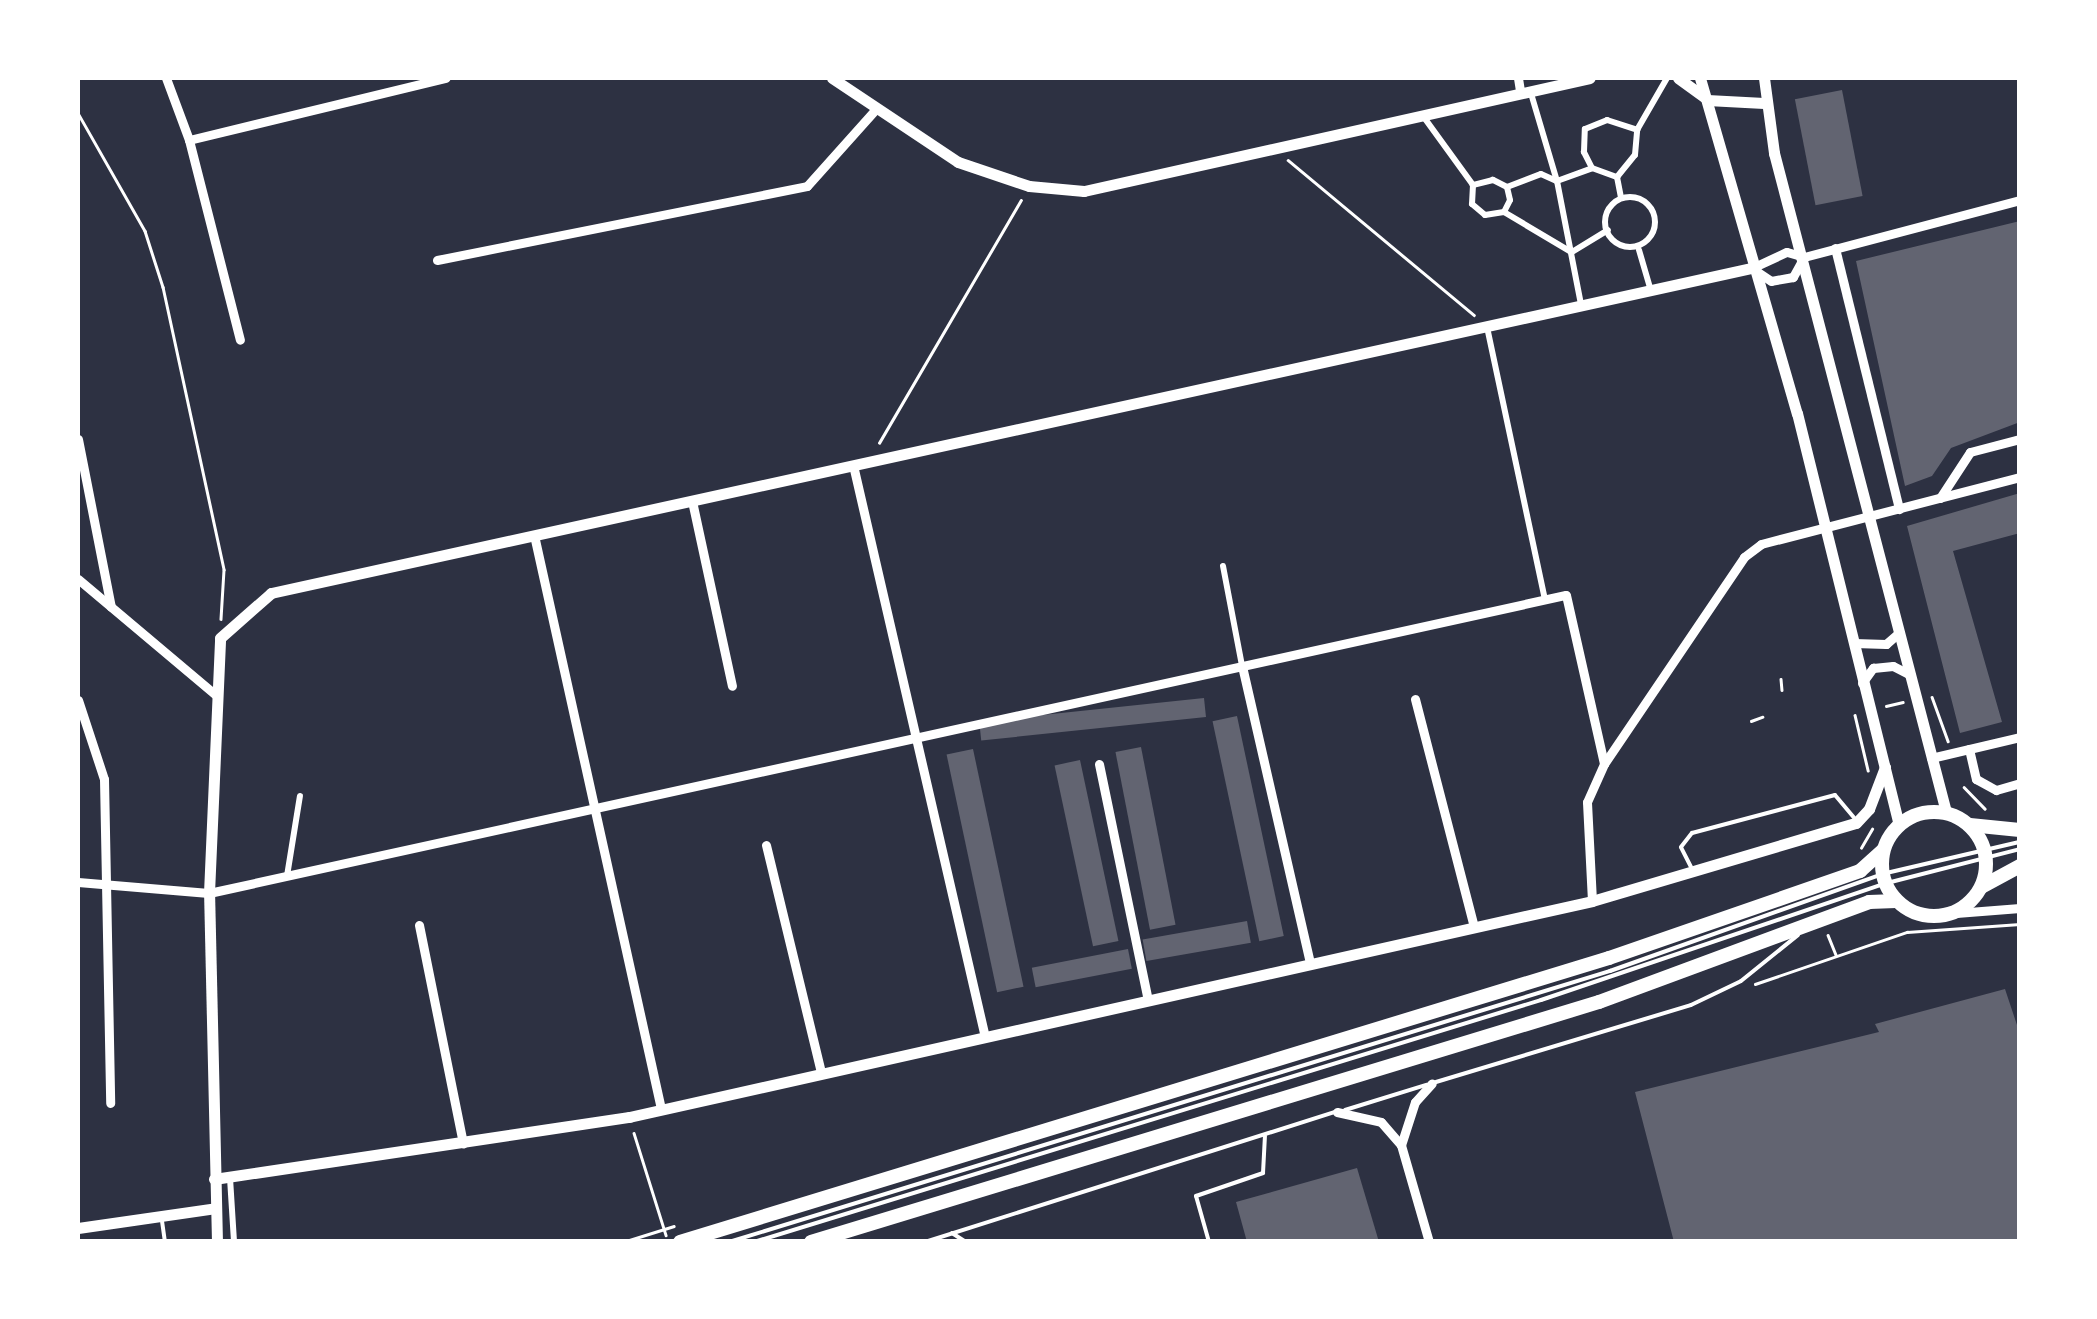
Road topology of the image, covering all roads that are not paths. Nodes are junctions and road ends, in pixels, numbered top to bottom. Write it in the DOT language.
graph roads {
  1 [pos="166,78"];
  2 [pos="446,78"];
  3 [pos="832,78"];
  4 [pos="1518,78"];
  5 [pos="1590,78"];
  6 [pos="1667,78"];
  7 [pos="1678,78"];
  8 [pos="1700,78"];
  9 [pos="1764,78"];
  10 [pos="402,83"];
  11 [pos="1525,91"];
  12 [pos="1707,100"];
  13 [pos="1764,103"];
  14 [pos="875,110"];
  15 [pos="1423,116"];
  16 [pos="1637,130"];
  17 [pos="189,140"];
  18 [pos="1592,168"];
  19 [pos="1616,176"];
  20 [pos="1557,182"];
  21 [pos="1473,184"];
  22 [pos="1507,187"];
  23 [pos="1621,198"];
  24 [pos="2020,200"];
  25 [pos="1504,212"];
  26 [pos="1608,230"];
  27 [pos="1835,248"];
  28 [pos="1639,250"];
  29 [pos="1572,252"];
  30 [pos="1804,257"];
  31 [pos="437,260"];
  32 [pos="1752,268"];
  33 [pos="1650,290"];
  34 [pos="1581,306"];
  35 [pos="1487,326"];
  36 [pos="240,340"];
  37 [pos="78,439"];
  38 [pos="2020,440"];
  39 [pos="853,465"];
  40 [pos="2020,477"];
  41 [pos="1940,498"];
  42 [pos="692,500"];
  43 [pos="1898,509"];
  44 [pos="1870,516"];
  45 [pos="1823,527"];
  46 [pos="534,535"];
  47 [pos="1223,566"];
  48 [pos="78,579"];
  49 [pos="1545,600"];
  50 [pos="111,608"];
  51 [pos="1900,632"];
  52 [pos="1854,643"];
  53 [pos="1242,666"];
  54 [pos="1908,674"];
  55 [pos="1862,683"];
  56 [pos="732,686"];
  57 [pos="218,696"];
  58 [pos="78,700"];
  59 [pos="1415,700"];
  60 [pos="2020,736"];
  61 [pos="917,738"];
  62 [pos="1969,750"];
  63 [pos="1932,758"];
  64 [pos="1099,764"];
  65 [pos="1604,764"];
  66 [pos="1885,767"];
  67 [pos="2020,783"];
  68 [pos="300,796"];
  69 [pos="593,809"];
  70 [pos="1946,812"];
  71 [pos="1856,822"];
  72 [pos="1899,824"];
  73 [pos="1970,825"];
  74 [pos="2020,830"];
  75 [pos="2020,842"];
  76 [pos="766,844"];
  77 [pos="1883,850"];
  78 [pos="2020,850"];
  79 [pos="1985,854"];
  80 [pos="2020,866"];
  81 [pos="1699,873"];
  82 [pos="287,876"];
  83 [pos="1884,879"];
  84 [pos="78,882"];
  85 [pos="109,885"];
  86 [pos="1982,887"];
  87 [pos="209,894"];
  88 [pos="1592,901"];
  89 [pos="1896,901"];
  90 [pos="2020,908"];
  91 [pos="1956,913"];
  92 [pos="419,925"];
  93 [pos="1810,925"];
  94 [pos="1474,927"];
  95 [pos="1310,964"];
  96 [pos="1148,1000"];
  97 [pos="985,1036"];
  98 [pos="821,1073"];
  99 [pos="1432,1083"];
  100 [pos="110,1103"];
  101 [pos="661,1109"];
  102 [pos="1336,1112"];
  103 [pos="1265,1136"];
  104 [pos="463,1144"];
  105 [pos="1401,1144"];
  106 [pos="230,1177"];
  107 [pos="214,1179"];
  108 [pos="216,1208"];
  109 [pos="162,1216"];
  110 [pos="78,1228"];
  111 [pos="952,1234"];
  112 [pos="165,1242"];
  113 [pos="217,1242"];
  114 [pos="234,1242"];
  115 [pos="680,1242"];
  116 [pos="729,1242"];
  117 [pos="754,1242"];
  118 [pos="811,1242"];
  119 [pos="925,1242"];
  120 [pos="966,1242"];
  121 [pos="1209,1242"];
  122 [pos="1429,1242"];
  1 -- 17 [label="street"];
  2 -- 10 [label="street"];
  3 -- 14 [label="street"];
  4 -- 11 [label="street"];
  5 -- 11 [label="street"];
  6 -- 16 [label="street"];
  7 -- 12 [label="street"];
  8 -- 12 [label="street"];
  9 -- 13 [label="street"];
  10 -- 17 [label="street"];
  11 -- 15 [label="street"];
  11 -- 20 [label="street"];
  12 -- 13 [label="street"];
  12 -- 32 [label="street"];
  13 -- 30 [label="street"];
  14 -- 15 [label="street"];
  14 -- 31 [label="street"];
  15 -- 21 [label="street"];
  16 -- 18 [label="street"];
  16 -- 19 [label="street"];
  17 -- 36 [label="street"];
  18 -- 19 [label="street"];
  18 -- 20 [label="street"];
  19 -- 23 [label="street"];
  20 -- 22 [label="street"];
  20 -- 29 [label="street"];
  21 -- 22 [label="street"];
  21 -- 25 [label="street"];
  22 -- 25 [label="street"];
  23 -- 26 [label="street"];
  23 -- 28 [label="street"];
  24 -- 27 [label="street"];
  25 -- 29 [label="street"];
  26 -- 28 [label="street"];
  26 -- 29 [label="street"];
  27 -- 30 [label="street"];
  27 -- 43 [label="street"];
  28 -- 33 [label="street"];
  29 -- 34 [label="street"];
  30 -- 32 [label="street"];
  30 -- 32 [label="street"];
  30 -- 44 [label="street"];
  32 -- 33 [label="street"];
  32 -- 45 [label="street"];
  33 -- 34 [label="street"];
  34 -- 35 [label="street"];
  35 -- 39 [label="street"];
  35 -- 49 [label="street"];
  37 -- 50 [label="street"];
  38 -- 41 [label="street"];
  39 -- 42 [label="street"];
  39 -- 61 [label="street"];
  40 -- 41 [label="street"];
  41 -- 43 [label="street"];
  42 -- 46 [label="street"];
  42 -- 56 [label="street"];
  43 -- 44 [label="street"];
  44 -- 45 [label="street"];
  44 -- 51 [label="street"];
  45 -- 52 [label="street"];
  45 -- 65 [label="street"];
  46 -- 57 [label="street"];
  46 -- 69 [label="street"];
  47 -- 53 [label="street"];
  48 -- 50 [label="street"];
  49 -- 53 [label="street"];
  49 -- 65 [label="street"];
  50 -- 57 [label="street"];
  51 -- 52 [label="street"];
  51 -- 54 [label="street"];
  52 -- 55 [label="street"];
  53 -- 61 [label="street"];
  53 -- 95 [label="street"];
  54 -- 55 [label="street"];
  54 -- 63 [label="street"];
  55 -- 66 [label="street"];
  57 -- 87 [label="street"];
  58 -- 85 [label="street"];
  59 -- 94 [label="street"];
  60 -- 62 [label="street"];
  61 -- 69 [label="street"];
  61 -- 97 [label="street"];
  62 -- 63 [label="street"];
  62 -- 67 [label="street"];
  63 -- 70 [label="street"];
  64 -- 96 [label="street"];
  65 -- 88 [label="street"];
  66 -- 71 [label="street"];
  66 -- 72 [label="street"];
  68 -- 82 [label="street"];
  69 -- 82 [label="street"];
  69 -- 101 [label="street"];
  70 -- 72 [label="main road"];
  70 -- 73 [label="main road"];
  71 -- 81 [label="street"];
  71 -- 81 [label="lane"];
  72 -- 77 [label="main road"];
  73 -- 74 [label="main road"];
  73 -- 79 [label="main road"];
  75 -- 79 [label="lane"];
  76 -- 98 [label="street"];
  77 -- 83 [label="main road"];
  77 -- 115 [label="main road"];
  78 -- 79 [label="lane"];
  79 -- 83 [label="lane"];
  79 -- 83 [label="lane"];
  79 -- 86 [label="main road"];
  80 -- 86 [label="main road"];
  81 -- 88 [label="street"];
  82 -- 87 [label="street"];
  83 -- 89 [label="main road"];
  83 -- 116 [label="lane"];
  83 -- 117 [label="lane"];
  84 -- 85 [label="street"];
  85 -- 87 [label="street"];
  85 -- 100 [label="street"];
  86 -- 91 [label="main road"];
  87 -- 107 [label="street"];
  88 -- 94 [label="street"];
  89 -- 91 [label="main road"];
  89 -- 93 [label="main road"];
  90 -- 91 [label="street"];
  92 -- 104 [label="street"];
  93 -- 99 [label="lane"];
  93 -- 118 [label="main road"];
  94 -- 95 [label="street"];
  95 -- 96 [label="street"];
  96 -- 97 [label="street"];
  97 -- 98 [label="street"];
  98 -- 101 [label="street"];
  99 -- 102 [label="lane"];
  99 -- 105 [label="street"];
  101 -- 104 [label="street"];
  102 -- 103 [label="lane"];
  102 -- 105 [label="street"];
  103 -- 111 [label="lane"];
  103 -- 121 [label="lane"];
  104 -- 106 [label="street"];
  105 -- 122 [label="street"];
  106 -- 107 [label="street"];
  106 -- 114 [label="street"];
  107 -- 108 [label="street"];
  108 -- 109 [label="street"];
  108 -- 113 [label="street"];
  109 -- 110 [label="street"];
  109 -- 112 [label="lane"];
  111 -- 119 [label="lane"];
  111 -- 120 [label="lane"];
}
